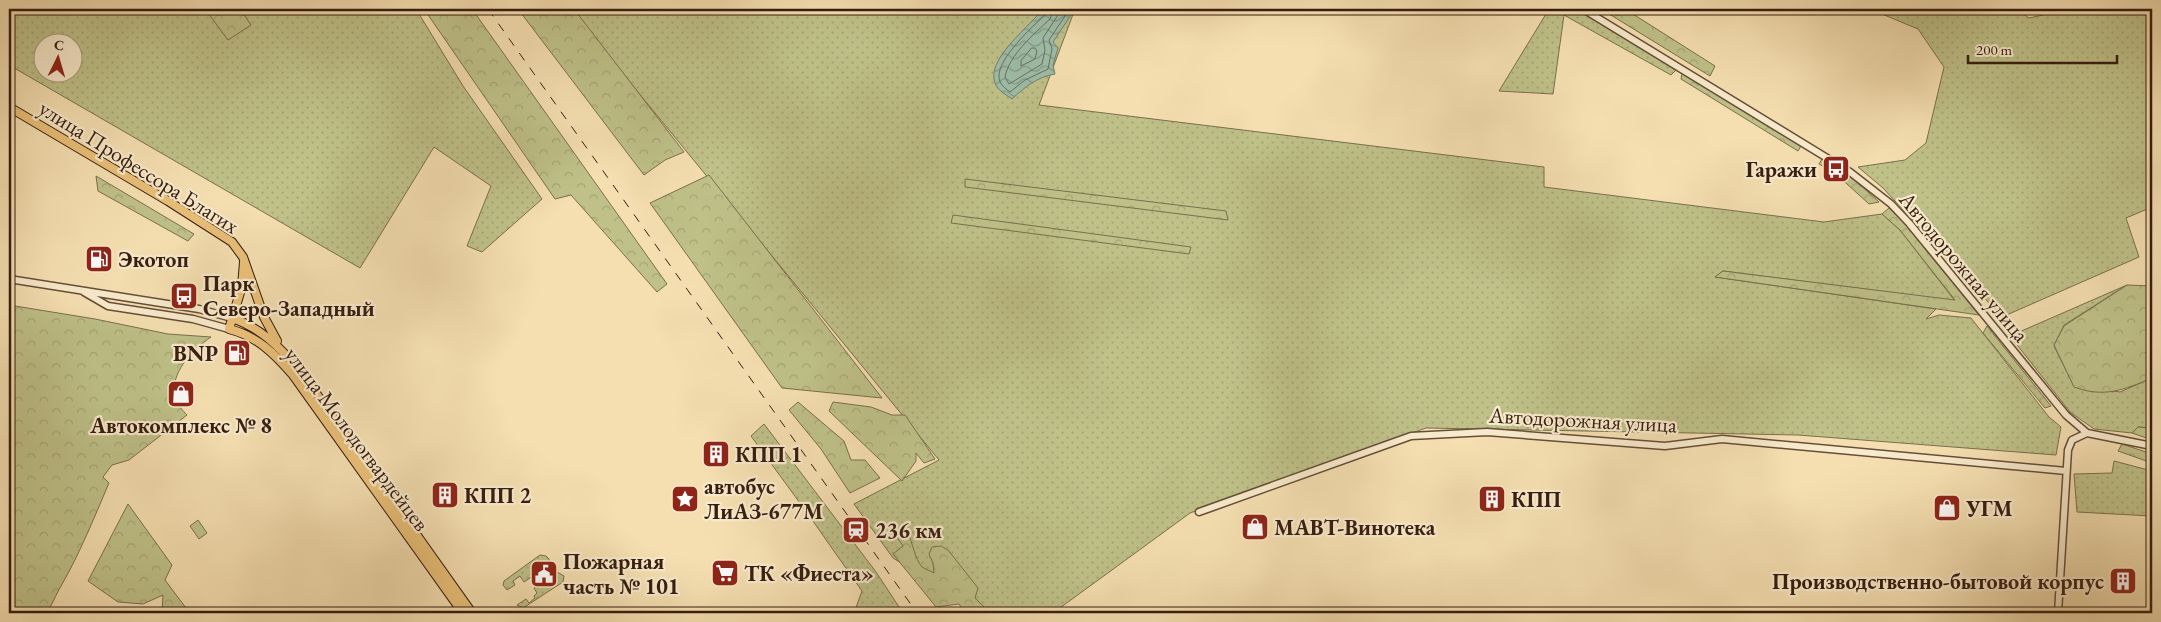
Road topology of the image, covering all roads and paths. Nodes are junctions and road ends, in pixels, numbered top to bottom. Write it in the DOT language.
graph roads {
  1 [pos="1588,10"];
  2 [pos="9,107"];
  3 [pos="244,262"];
  4 [pos="9,280"];
  5 [pos="81,290"];
  6 [pos="232,318"];
  7 [pos="230,329"];
  8 [pos="284,352"];
  9 [pos="2087,432"];
  10 [pos="2152,446"];
  11 [pos="2066,471"];
  12 [pos="1199,512"];
  13 [pos="411,534"];
  14 [pos="462,608"];
  15 [pos="472,613"];
  16 [pos="2058,613"];
  1 -- 9 [label="street, Автодорожная улица"];
  2 -- 3 [label="main road, улица Профессора Благих"];
  3 -- 6 [label="main road, улица Профессора Благих"];
  3 -- 8 [label="main road, улица Профессора Благих"];
  4 -- 5 [label="street"];
  5 -- 6 [label="street, улица Молодогвардейцев"];
  5 -- 7 [label="street, улица Молодогвардейцев"];
  6 -- 7 [label="main road, улица Профессора Благих"];
  6 -- 8 [label="main road, улица Молодогвардейцев"];
  7 -- 13 [label="main road, улица Молодогвардейцев"];
  8 -- 13 [label="main road, улица Молодогвардейцев"];
  9 -- 10 [label="street, Автодорожная улица"];
  9 -- 11 [label="street"];
  11 -- 12 [label="street, Автодорожная улица"];
  11 -- 16 [label="street"];
  13 -- 14 [label="main road, улица Молодогвардейцев"];
  14 -- 15 [label="main road, улица Молодогвардейцев"];
}
